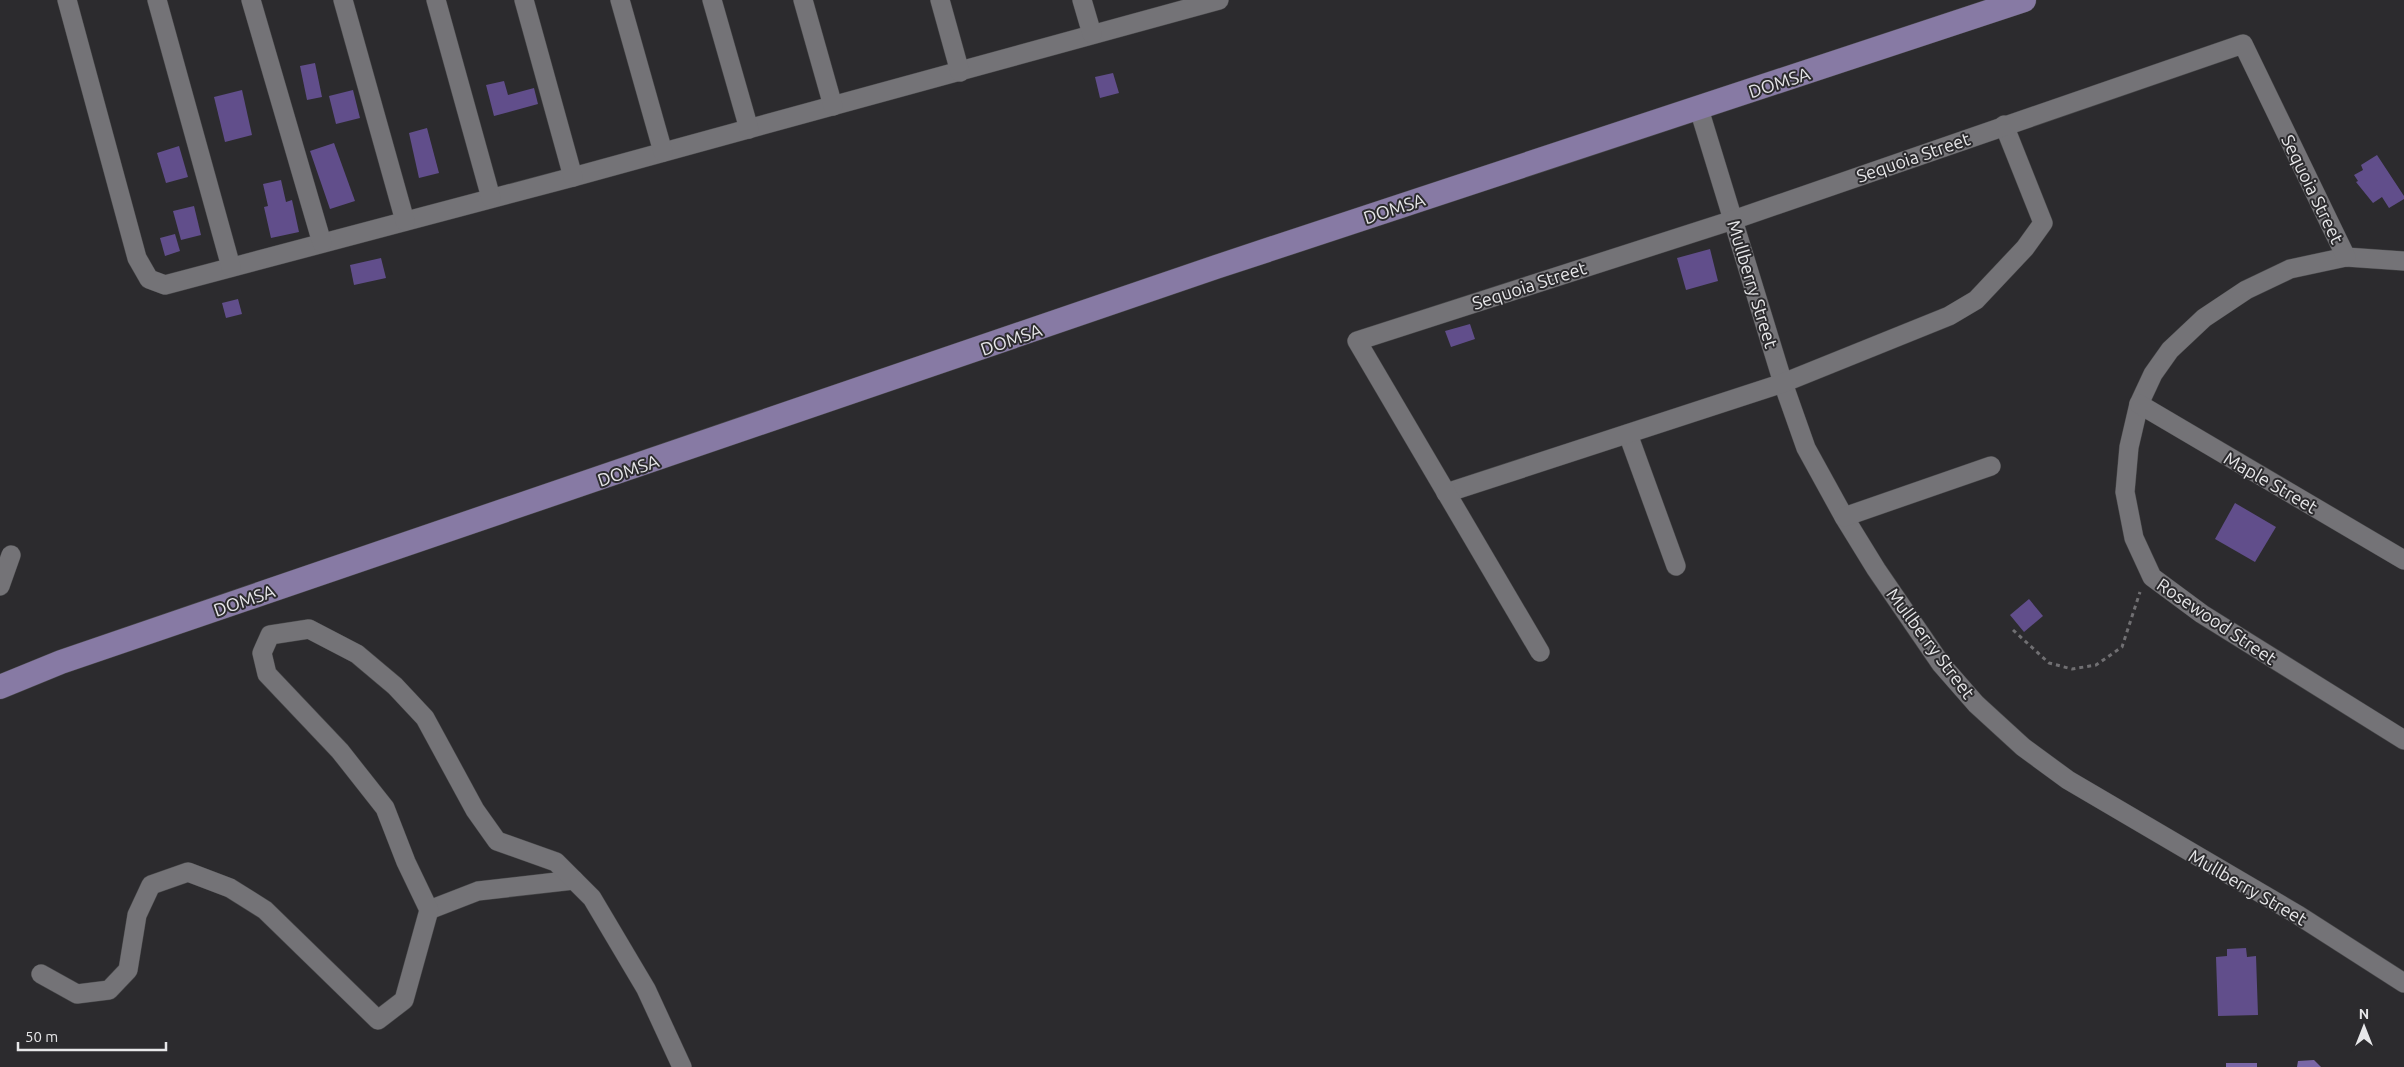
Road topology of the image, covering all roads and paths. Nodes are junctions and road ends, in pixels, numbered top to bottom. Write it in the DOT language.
graph roads {
  1 [pos="67,0"];
  2 [pos="157,0"];
  3 [pos="251,0"];
  4 [pos="343,0"];
  5 [pos="436,0"];
  6 [pos="524,0"];
  7 [pos="620,0"];
  8 [pos="712,0"];
  9 [pos="803,0"];
  10 [pos="940,0"];
  11 [pos="1082,0"];
  12 [pos="1216,0"];
  13 [pos="2024,0"];
  14 [pos="1092,34"];
  15 [pos="960,72"];
  16 [pos="834,106"];
  17 [pos="1699,109"];
  18 [pos="2004,125"];
  19 [pos="749,129"];
  20 [pos="664,152"];
  21 [pos="573,177"];
  22 [pos="491,198"];
  23 [pos="1733,220"];
  24 [pos="405,221"];
  25 [pos="322,243"];
  26 [pos="2346,257"];
  27 [pos="2404,261"];
  28 [pos="231,267"];
  29 [pos="1783,383"];
  30 [pos="2139,404"];
  31 [pos="1628,434"];
  32 [pos="1991,466"];
  33 [pos="1446,493"];
  34 [pos="1844,517"];
  35 [pos="11,555"];
  36 [pos="2404,560"];
  37 [pos="1676,566"];
  38 [pos="2152,577"];
  39 [pos="0,586"];
  40 [pos="2013,630"];
  41 [pos="1540,652"];
  42 [pos="0,687"];
  43 [pos="2404,740"];
  44 [pos="574,880"];
  45 [pos="430,910"];
  46 [pos="41,974"];
  47 [pos="2404,983"];
  48 [pos="682,1067"];
  1 -- 28 [label="street"];
  2 -- 28 [label="street"];
  3 -- 25 [label="street"];
  4 -- 24 [label="street"];
  5 -- 22 [label="street"];
  6 -- 21 [label="street"];
  7 -- 20 [label="street"];
  8 -- 19 [label="street"];
  9 -- 16 [label="street"];
  10 -- 15 [label="street"];
  11 -- 14 [label="street"];
  12 -- 14 [label="street"];
  13 -- 17 [label="main road, DOMSA"];
  14 -- 15 [label="street"];
  15 -- 16 [label="street"];
  16 -- 19 [label="street"];
  17 -- 23 [label="street, Mullberry Street"];
  17 -- 42 [label="main road, DOMSA"];
  18 -- 23 [label="street, Sequoia Street"];
  18 -- 26 [label="street, Sequoia Street"];
  18 -- 29 [label="street"];
  19 -- 20 [label="street"];
  20 -- 21 [label="street"];
  21 -- 22 [label="street"];
  22 -- 24 [label="street"];
  23 -- 29 [label="street, Mullberry Street"];
  23 -- 33 [label="street, Sequoia Street"];
  24 -- 25 [label="street"];
  25 -- 28 [label="street"];
  26 -- 27 [label="street, Rosewood Street"];
  26 -- 30 [label="street, Rosewood Street"];
  29 -- 31 [label="street"];
  29 -- 34 [label="street, Mullberry Street"];
  30 -- 36 [label="street, Maple Street"];
  30 -- 38 [label="street, Rosewood Street"];
  31 -- 33 [label="street"];
  31 -- 37 [label="street"];
  32 -- 34 [label="street"];
  33 -- 41 [label="street"];
  34 -- 47 [label="street, Mullberry Street"];
  35 -- 39 [label="street"];
  38 -- 40 [label="path"];
  38 -- 43 [label="street, Rosewood Street"];
  44 -- 45 [label="street"];
  44 -- 45 [label="street"];
  44 -- 48 [label="street"];
  45 -- 46 [label="street"];
}
